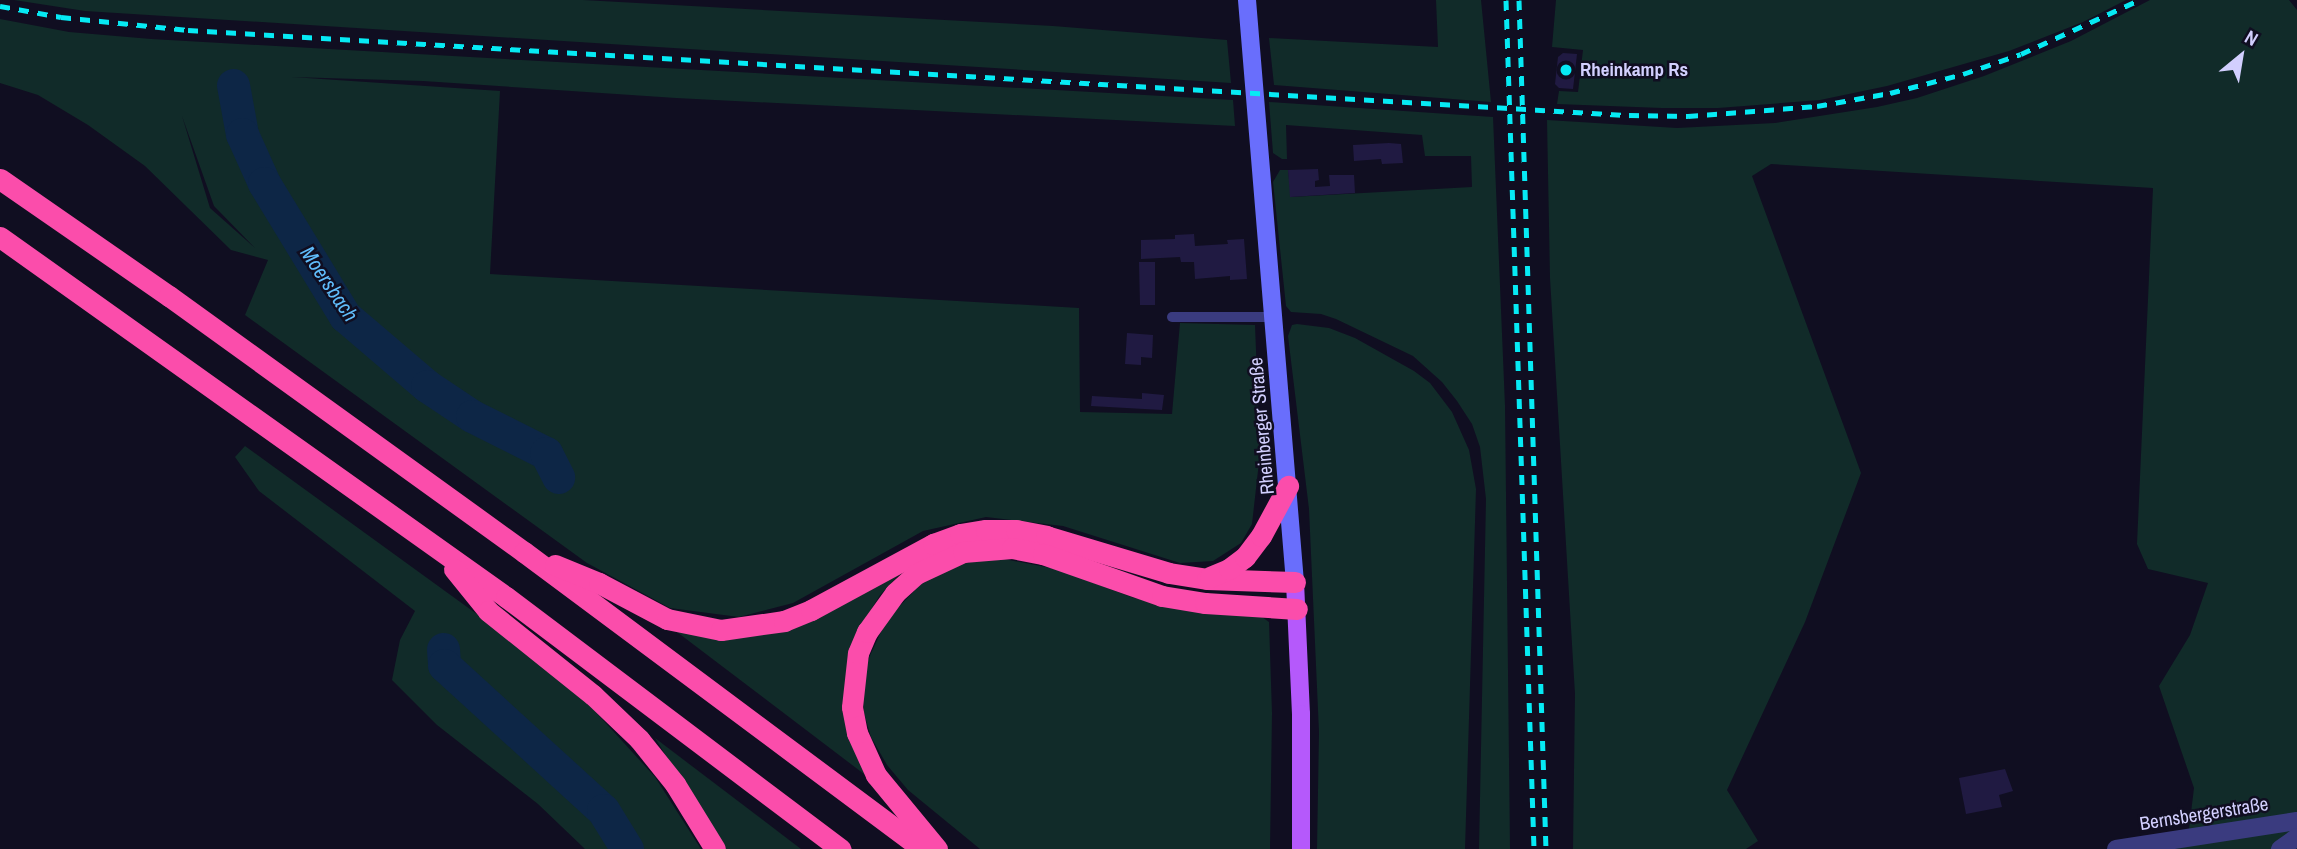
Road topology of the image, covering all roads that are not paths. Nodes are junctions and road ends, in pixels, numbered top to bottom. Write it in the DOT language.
graph roads {
  1 [pos="1247,0"];
  2 [pos="0,179"];
  3 [pos="0,237"];
  4 [pos="1172,317"];
  5 [pos="1273,317"];
  6 [pos="1288,486"];
  7 [pos="435,545"];
  8 [pos="524,552"];
  9 [pos="1207,579"];
  10 [pos="1295,582"];
  11 [pos="1297,610"];
  12 [pos="2297,821"];
  13 [pos="2297,837"];
  14 [pos="715,849"];
  15 [pos="841,849"];
  16 [pos="922,849"];
  17 [pos="937,849"];
  18 [pos="1301,849"];
  19 [pos="2116,849"];
  20 [pos="2280,849"];
  1 -- 5 [label="main road, Rheinberger Straße"];
  2 -- 8 [label="highway"];
  3 -- 7 [label="highway"];
  4 -- 5 [label="lane"];
  5 -- 6 [label="main road, Rheinberger Straße"];
  6 -- 9 [label="highway"];
  6 -- 10 [label="main road, Rheinberger Straße"];
  7 -- 14 [label="highway"];
  7 -- 15 [label="highway"];
  8 -- 9 [label="highway"];
  8 -- 16 [label="highway"];
  9 -- 10 [label="highway"];
  10 -- 11 [label="main road, Rheinberger Straße"];
  11 -- 17 [label="highway"];
  11 -- 18 [label="main road, Rheinberger Straße"];
  12 -- 19 [label="street, Bernsbergerstraße"];
  13 -- 20 [label="street"];
}
